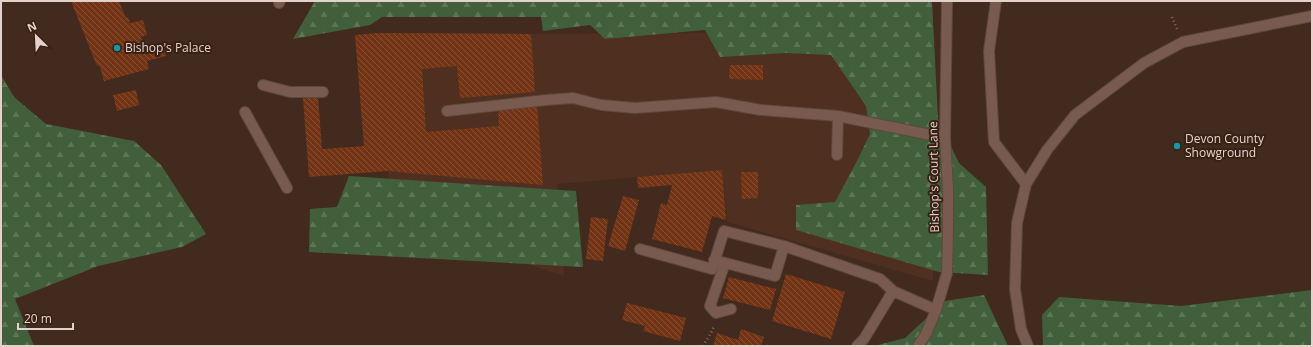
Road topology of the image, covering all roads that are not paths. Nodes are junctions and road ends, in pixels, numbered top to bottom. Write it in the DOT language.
graph roads {
  1 [pos="947,1"];
  2 [pos="996,1"];
  3 [pos="1312,16"];
  4 [pos="263,85"];
  5 [pos="323,92"];
  6 [pos="447,111"];
  7 [pos="245,112"];
  8 [pos="838,116"];
  9 [pos="945,138"];
  10 [pos="837,155"];
  11 [pos="1026,184"];
  12 [pos="287,188"];
  13 [pos="784,246"];
  14 [pos="640,249"];
  15 [pos="714,260"];
  16 [pos="725,263"];
  17 [pos="893,291"];
  18 [pos="731,309"];
  19 [pos="936,310"];
  20 [pos="857,346"];
  21 [pos="918,346"];
  22 [pos="1028,346"];
  1 -- 9 [label="street, Bishop's Court Lane"];
  2 -- 11 [label="street"];
  3 -- 11 [label="street"];
  4 -- 5 [label="street"];
  6 -- 8 [label="street"];
  7 -- 12 [label="street"];
  8 -- 9 [label="street"];
  8 -- 10 [label="street"];
  9 -- 19 [label="street, Bishop's Court Lane"];
  11 -- 22 [label="street"];
  13 -- 15 [label="street"];
  13 -- 16 [label="street"];
  13 -- 17 [label="street"];
  14 -- 15 [label="street"];
  15 -- 16 [label="street"];
  16 -- 18 [label="street"];
  17 -- 19 [label="street"];
  17 -- 20 [label="street"];
  19 -- 21 [label="street, Bishop's Court Lane"];
}
